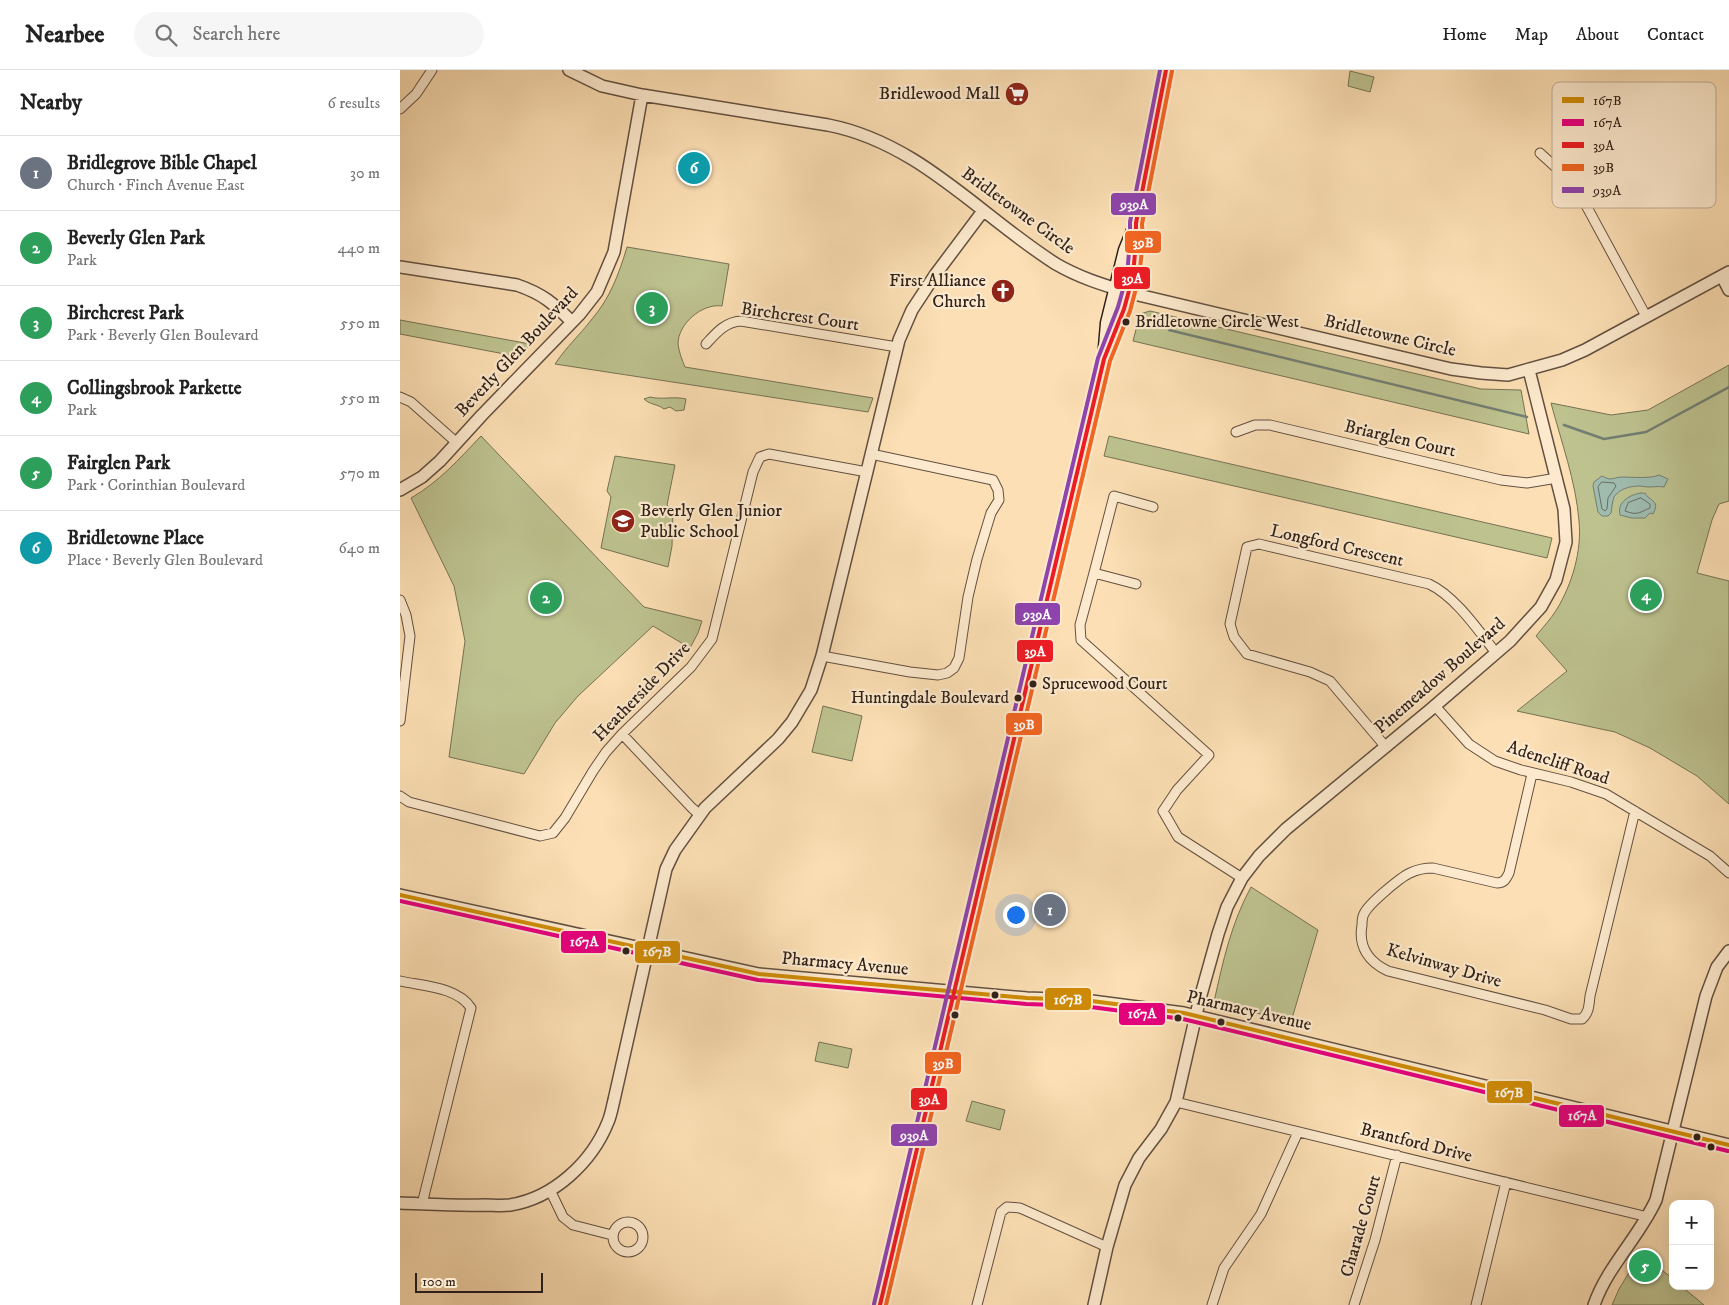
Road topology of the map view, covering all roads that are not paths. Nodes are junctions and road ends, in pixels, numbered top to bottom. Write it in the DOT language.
graph roads {
  1 [pos="432,70"];
  2 [pos="569,70"];
  3 [pos="1166,70"];
  4 [pos="642,95"];
  5 [pos="400,109"];
  6 [pos="1540,153"];
  7 [pos="1552,164"];
  8 [pos="1587,208"];
  9 [pos="983,211"];
  10 [pos="1136,223"];
  11 [pos="400,267"];
  12 [pos="1726,274"];
  13 [pos="1115,289"];
  14 [pos="1729,290"];
  15 [pos="1130,293"];
  16 [pos="1646,316"];
  17 [pos="572,322"];
  18 [pos="706,344"];
  19 [pos="897,347"];
  20 [pos="1104,359"];
  21 [pos="1529,370"];
  22 [pos="400,397"];
  23 [pos="1236,432"];
  24 [pos="457,442"];
  25 [pos="871,454"];
  26 [pos="867,472"];
  27 [pos="1557,478"];
  28 [pos="400,490"];
  29 [pos="1153,508"];
  30 [pos="1094,573"];
  31 [pos="1136,584"];
  32 [pos="400,600"];
  33 [pos="1496,653"];
  34 [pos="822,656"];
  35 [pos="1435,706"];
  36 [pos="400,721"];
  37 [pos="622,734"];
  38 [pos="1386,746"];
  39 [pos="1532,774"];
  40 [pos="400,796"];
  41 [pos="1635,811"];
  42 [pos="700,814"];
  43 [pos="1729,873"];
  44 [pos="1242,878"];
  45 [pos="400,895"];
  46 [pos="647,950"];
  47 [pos="1729,951"];
  48 [pos="400,981"];
  49 [pos="955,992"];
  50 [pos="1196,1016"];
  51 [pos="1176,1102"];
  52 [pos="1674,1131"];
  53 [pos="1298,1132"];
  54 [pos="1729,1145"];
  55 [pos="1397,1155"];
  56 [pos="1506,1182"];
  57 [pos="550,1190"];
  58 [pos="400,1203"];
  59 [pos="422,1204"];
  60 [pos="1648,1217"];
  61 [pos="612,1236"];
  62 [pos="1107,1247"];
  63 [pos="880,1305"];
  64 [pos="977,1305"];
  65 [pos="1094,1305"];
  66 [pos="1212,1305"];
  67 [pos="1354,1305"];
  68 [pos="1476,1305"];
  69 [pos="1594,1305"];
  1 -- 5 [label="street"];
  2 -- 4 [label="street, Bridletowne Circle"];
  3 -- 10 [label="main road"];
  4 -- 9 [label="street, Bridletowne Circle"];
  4 -- 17 [label="street, Beverly Glen Boulevard"];
  6 -- 7 [label="street"];
  8 -- 16 [label="street"];
  9 -- 13 [label="street, Bridletowne Circle"];
  9 -- 19 [label="street"];
  10 -- 13 [label="main road"];
  10 -- 15 [label="main road"];
  11 -- 17 [label="street"];
  12 -- 14 [label="street"];
  12 -- 16 [label="street, Bridletowne Circle"];
  13 -- 15 [label="street, Bridletowne Circle"];
  13 -- 20 [label="main road"];
  15 -- 20 [label="main road"];
  15 -- 21 [label="street, Bridletowne Circle"];
  16 -- 21 [label="street, Bridletowne Circle"];
  17 -- 24 [label="street, Beverly Glen Boulevard"];
  18 -- 19 [label="street, Birchcrest Court"];
  19 -- 25 [label="street"];
  20 -- 49 [label="main road"];
  21 -- 27 [label="street, Pinemeadow Boulevard"];
  22 -- 24 [label="street"];
  23 -- 27 [label="street, Briarglen Court"];
  24 -- 28 [label="street, Beverly Glen Boulevard"];
  25 -- 26 [label="street"];
  25 -- 34 [label="street"];
  26 -- 34 [label="street"];
  26 -- 37 [label="street, Heatherside Drive"];
  27 -- 33 [label="street, Pinemeadow Boulevard"];
  29 -- 30 [label="street"];
  30 -- 31 [label="street"];
  30 -- 44 [label="street"];
  32 -- 36 [label="street"];
  33 -- 35 [label="street, Pinemeadow Boulevard"];
  33 -- 38 [label="street, Longford Crescent"];
  34 -- 42 [label="street"];
  35 -- 38 [label="street, Pinemeadow Boulevard"];
  35 -- 39 [label="street, Adencliff Road"];
  37 -- 40 [label="street, Heatherside Drive"];
  37 -- 42 [label="street"];
  38 -- 44 [label="street, Pinemeadow Boulevard"];
  39 -- 41 [label="street, Adencliff Road"];
  39 -- 41 [label="street, Kelvinway Drive"];
  41 -- 43 [label="street, Adencliff Road"];
  42 -- 46 [label="street"];
  44 -- 50 [label="street, Pinemeadow Boulevard"];
  45 -- 46 [label="street, Pharmacy Avenue"];
  46 -- 49 [label="street, Pharmacy Avenue"];
  46 -- 57 [label="street"];
  47 -- 52 [label="street"];
  48 -- 59 [label="street"];
  49 -- 50 [label="street, Pharmacy Avenue"];
  49 -- 63 [label="main road"];
  50 -- 51 [label="street, Pinemeadow Boulevard"];
  50 -- 52 [label="street, Pharmacy Avenue"];
  51 -- 53 [label="street, Brantford Drive"];
  51 -- 62 [label="street, Pinemeadow Boulevard"];
  52 -- 54 [label="street, Pharmacy Avenue"];
  52 -- 60 [label="street"];
  53 -- 55 [label="street, Brantford Drive"];
  53 -- 66 [label="street"];
  55 -- 56 [label="street, Brantford Drive"];
  55 -- 67 [label="street, Charade Court"];
  56 -- 60 [label="street, Brantford Drive"];
  56 -- 68 [label="street"];
  57 -- 59 [label="street"];
  57 -- 61 [label="street"];
  58 -- 59 [label="street"];
  60 -- 69 [label="street"];
  62 -- 64 [label="street"];
  62 -- 65 [label="street, Pinemeadow Boulevard"];
}
